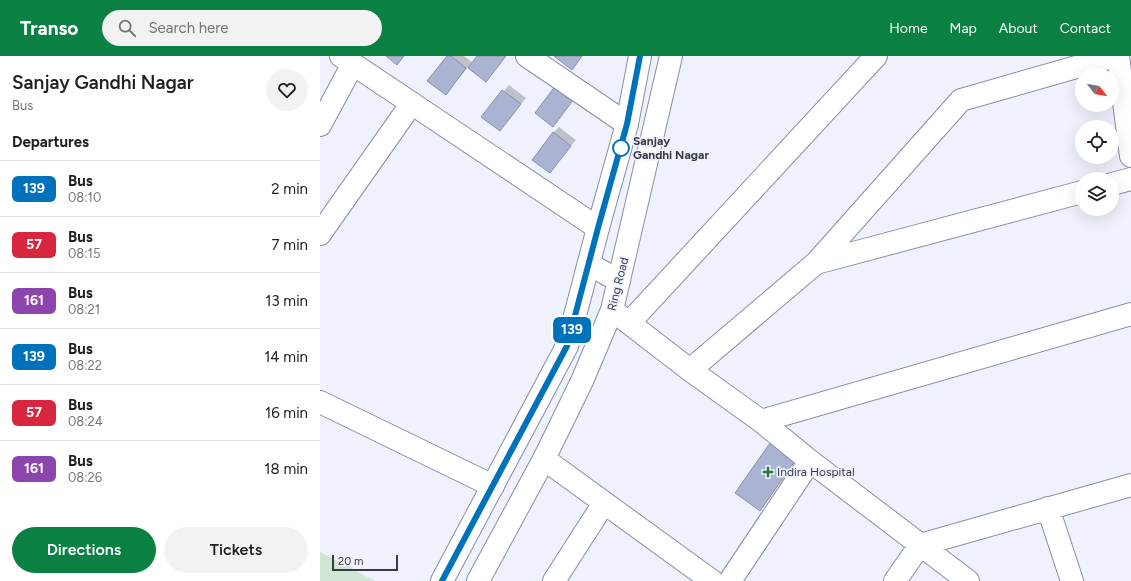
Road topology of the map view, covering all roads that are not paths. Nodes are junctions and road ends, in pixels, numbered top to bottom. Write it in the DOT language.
graph roads {
  1 [pos="527,56"];
  2 [pos="640,56"];
  3 [pos="671,56"];
  4 [pos="876,56"];
  5 [pos="1116,56"];
  6 [pos="347,60"];
  7 [pos="412,103"];
  8 [pos="627,124"];
  9 [pos="320,125"];
  10 [pos="1131,156"];
  11 [pos="1131,178"];
  12 [pos="1119,182"];
  13 [pos="1075,194"];
  14 [pos="598,228"];
  15 [pos="320,234"];
  16 [pos="816,263"];
  17 [pos="589,264"];
  18 [pos="619,281"];
  19 [pos="612,310"];
  20 [pos="1131,314"];
  21 [pos="629,323"];
  22 [pos="690,370"];
  23 [pos="320,402"];
  24 [pos="761,421"];
  25 [pos="544,459"];
  26 [pos="810,461"];
  27 [pos="1131,485"];
  28 [pos="493,486"];
  29 [pos="604,502"];
  30 [pos="1048,508"];
  31 [pos="920,545"];
  32 [pos="442,581"];
  33 [pos="478,581"];
  34 [pos="554,581"];
  35 [pos="712,581"];
  36 [pos="730,581"];
  37 [pos="895,581"];
  38 [pos="968,581"];
  39 [pos="1072,581"];
  1 -- 8 [label="main road"];
  2 -- 8 [label="main road"];
  3 -- 18 [label="main road, Ring Road"];
  4 -- 21 [label="main road"];
  5 -- 10 [label="main road"];
  5 -- 16 [label="main road"];
  6 -- 7 [label="main road"];
  6 -- 9 [label="main road"];
  7 -- 14 [label="main road"];
  7 -- 15 [label="main road"];
  8 -- 14 [label="main road"];
  11 -- 12 [label="main road"];
  13 -- 16 [label="main road"];
  14 -- 17 [label="main road"];
  16 -- 22 [label="main road"];
  17 -- 18 [label="main road"];
  17 -- 28 [label="main road"];
  18 -- 19 [label="main road, Ring Road"];
  19 -- 21 [label="main road"];
  19 -- 25 [label="main road, Ring Road"];
  20 -- 24 [label="main road"];
  21 -- 22 [label="main road"];
  22 -- 24 [label="main road"];
  23 -- 28 [label="main road"];
  24 -- 26 [label="main road"];
  25 -- 29 [label="main road"];
  25 -- 33 [label="main road, Ring Road"];
  26 -- 31 [label="main road"];
  26 -- 36 [label="main road"];
  27 -- 30 [label="main road"];
  28 -- 32 [label="main road"];
  29 -- 34 [label="main road"];
  29 -- 35 [label="main road"];
  30 -- 31 [label="main road"];
  30 -- 39 [label="main road"];
  31 -- 37 [label="main road"];
  31 -- 38 [label="main road"];
}
